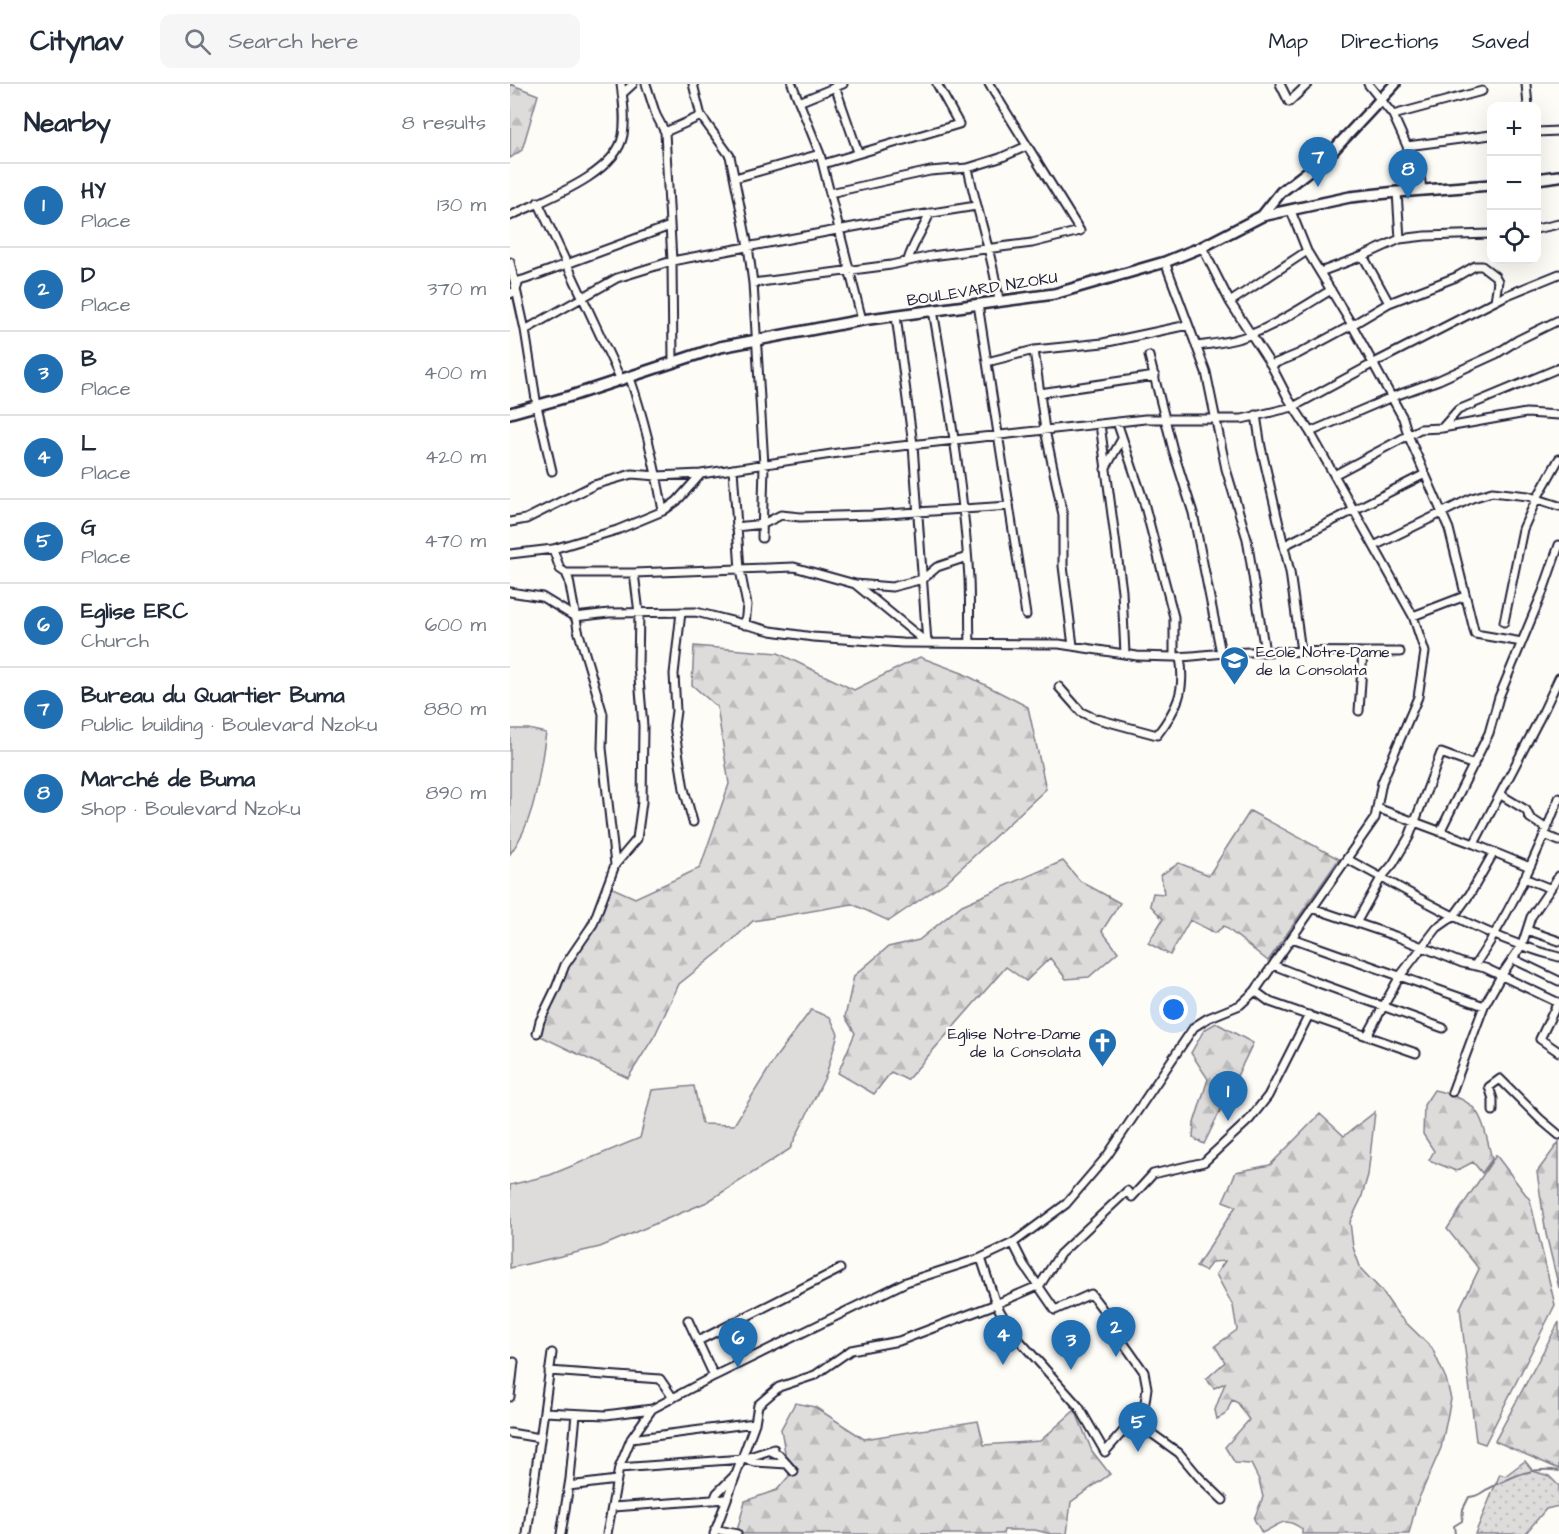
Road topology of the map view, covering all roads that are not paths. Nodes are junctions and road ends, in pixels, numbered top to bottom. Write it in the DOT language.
graph roads {
  1 [pos="621,84"];
  2 [pos="633,84"];
  3 [pos="646,84"];
  4 [pos="693,84"];
  5 [pos="792,84"];
  6 [pos="937,84"];
  7 [pos="989,84"];
  8 [pos="1280,84"];
  9 [pos="1308,84"];
  10 [pos="1368,84"];
  11 [pos="1395,84"];
  12 [pos="1526,84"];
  13 [pos="839,85"];
  14 [pos="1482,91"];
  15 [pos="622,94"];
  16 [pos="1381,99"];
  17 [pos="799,102"];
  18 [pos="1528,102"];
  19 [pos="1393,115"];
  20 [pos="701,116"];
  21 [pos="1559,131"];
  22 [pos="665,132"];
  23 [pos="1541,132"];
  24 [pos="1487,136"];
  25 [pos="1027,146"];
  26 [pos="1407,146"];
  27 [pos="858,152"];
  28 [pos="820,154"];
  29 [pos="823,164"];
  30 [pos="968,168"];
  31 [pos="1559,176"];
  32 [pos="735,178"];
  33 [pos="1541,178"];
  34 [pos="1487,185"];
  35 [pos="1422,190"];
  36 [pos="1396,192"];
  37 [pos="830,193"];
  38 [pos="538,202"];
  39 [pos="976,206"];
  40 [pos="1291,211"];
  41 [pos="930,213"];
  42 [pos="510,216"];
  43 [pos="1263,216"];
  44 [pos="1559,224"];
  45 [pos="670,226"];
  46 [pos="1541,228"];
  47 [pos="838,230"];
  48 [pos="1487,234"];
  49 [pos="1400,239"];
  50 [pos="748,246"];
  51 [pos="1202,247"];
  52 [pos="988,249"];
  53 [pos="1307,251"];
  54 [pos="1363,256"];
  55 [pos="908,260"];
  56 [pos="672,261"];
  57 [pos="510,262"];
  58 [pos="1165,262"];
  59 [pos="567,264"];
  60 [pos="849,271"];
  61 [pos="1320,272"];
  62 [pos="1559,274"];
  63 [pos="753,283"];
  64 [pos="1331,290"];
  65 [pos="513,292"];
  66 [pos="583,299"];
  67 [pos="1494,301"];
  68 [pos="999,302"];
  69 [pos="1230,302"];
  70 [pos="1389,303"];
  71 [pos="978,304"];
  72 [pos="933,310"];
  73 [pos="896,316"];
  74 [pos="862,320"];
  75 [pos="1559,320"];
  76 [pos="1188,325"];
  77 [pos="1352,325"];
  78 [pos="525,330"];
  79 [pos="1252,334"];
  80 [pos="755,340"];
  81 [pos="1196,346"];
  82 [pos="1034,350"];
  83 [pos="1149,356"];
  84 [pos="673,362"];
  85 [pos="987,362"];
  86 [pos="1374,363"];
  87 [pos="1271,365"];
  88 [pos="1559,368"];
  89 [pos="1155,376"];
  90 [pos="626,379"];
  91 [pos="1040,393"];
  92 [pos="1392,397"];
  93 [pos="537,406"];
  94 [pos="1293,407"];
  95 [pos="510,413"];
  96 [pos="1256,415"];
  97 [pos="1559,415"];
  98 [pos="1166,419"];
  99 [pos="1214,419"];
  100 [pos="1116,422"];
  101 [pos="1100,424"];
  102 [pos="1442,428"];
  103 [pos="1045,430"];
  104 [pos="1310,432"];
  105 [pos="999,435"];
  106 [pos="1408,435"];
  107 [pos="1122,439"];
  108 [pos="954,440"];
  109 [pos="913,445"];
  110 [pos="1559,459"];
  111 [pos="764,465"];
  112 [pos="1105,468"];
  113 [pos="734,469"];
  114 [pos="552,471"];
  115 [pos="701,474"];
  116 [pos="1425,474"];
  117 [pos="1334,475"];
  118 [pos="657,476"];
  119 [pos="1537,498"];
  120 [pos="1010,506"];
  121 [pos="1559,506"];
  122 [pos="962,508"];
  123 [pos="1353,509"];
  124 [pos="918,511"];
  125 [pos="663,512"];
  126 [pos="1442,513"];
  127 [pos="510,522"];
  128 [pos="763,524"];
  129 [pos="736,527"];
  130 [pos="762,538"];
  131 [pos="1559,544"];
  132 [pos="1285,545"];
  133 [pos="1374,546"];
  134 [pos="553,549"];
  135 [pos="510,554"];
  136 [pos="967,557"];
  137 [pos="740,570"];
  138 [pos="566,573"];
  139 [pos="634,573"];
  140 [pos="923,579"];
  141 [pos="855,584"];
  142 [pos="510,592"];
  143 [pos="1465,596"];
  144 [pos="681,612"];
  145 [pos="639,613"];
  146 [pos="1026,615"];
  147 [pos="1413,616"];
  148 [pos="575,617"];
  149 [pos="1504,622"];
  150 [pos="745,625"];
  151 [pos="1521,642"];
  152 [pos="927,643"];
  153 [pos="970,643"];
  154 [pos="1073,646"];
  155 [pos="1301,651"];
  156 [pos="1265,652"];
  157 [pos="1362,652"];
  158 [pos="1400,652"];
  159 [pos="1221,653"];
  160 [pos="1125,654"];
  161 [pos="1177,657"];
  162 [pos="1559,678"];
  163 [pos="1059,687"];
  164 [pos="1359,711"];
  165 [pos="1474,765"];
  166 [pos="1501,795"];
  167 [pos="1559,798"];
  168 [pos="1377,808"];
  169 [pos="1414,821"];
  170 [pos="693,822"];
  171 [pos="1440,832"];
  172 [pos="1546,832"];
  173 [pos="1559,841"];
  174 [pos="1474,844"];
  175 [pos="1494,852"];
  176 [pos="1347,860"];
  177 [pos="615,865"];
  178 [pos="1530,867"];
  179 [pos="1559,876"];
  180 [pos="1381,878"];
  181 [pos="1524,878"];
  182 [pos="1550,888"];
  183 [pos="1312,908"];
  184 [pos="1454,916"];
  185 [pos="1356,923"];
  186 [pos="1527,930"];
  187 [pos="1495,935"];
  188 [pos="1292,938"];
  189 [pos="1559,941"];
  190 [pos="1522,945"];
  191 [pos="1422,947"];
  192 [pos="1559,957"];
  193 [pos="1513,959"];
  194 [pos="1273,965"];
  195 [pos="1475,965"];
  196 [pos="1400,976"];
  197 [pos="1501,976"];
  198 [pos="1559,981"];
  199 [pos="1255,991"];
  200 [pos="1559,1003"];
  201 [pos="1384,1005"];
  202 [pos="1484,1006"];
  203 [pos="1309,1015"];
  204 [pos="1443,1028"];
  205 [pos="537,1032"];
  206 [pos="1368,1036"];
  207 [pos="1559,1052"];
  208 [pos="1416,1053"];
  209 [pos="1452,1092"];
  210 [pos="1493,1111"];
  211 [pos="1559,1134"];
  212 [pos="1013,1243"];
  213 [pos="981,1258"];
  214 [pos="840,1269"];
  215 [pos="1040,1285"];
  216 [pos="996,1304"];
  217 [pos="688,1320"];
  218 [pos="698,1341"];
  219 [pos="552,1353"];
  220 [pos="514,1362"];
  221 [pos="549,1371"];
  222 [pos="714,1376"];
  223 [pos="510,1397"];
  224 [pos="672,1398"];
  225 [pos="652,1409"];
  226 [pos="544,1412"];
  227 [pos="576,1414"];
  228 [pos="1133,1420"];
  229 [pos="755,1423"];
  230 [pos="510,1432"];
  231 [pos="540,1438"];
  232 [pos="631,1439"];
  233 [pos="755,1442"];
  234 [pos="762,1453"];
  235 [pos="781,1458"];
  236 [pos="743,1459"];
  237 [pos="787,1464"];
  238 [pos="619,1468"];
  239 [pos="794,1472"];
  240 [pos="616,1480"];
  241 [pos="569,1486"];
  242 [pos="719,1498"];
  243 [pos="1223,1500"];
  244 [pos="613,1507"];
  245 [pos="607,1532"];
  246 [pos="715,1532"];
  247 [pos="527,1534"];
  248 [pos="561,1534"];
  249 [pos="737,1534"];
  1 -- 15 [label="street"];
  2 -- 15 [label="street"];
  3 -- 22 [label="street"];
  4 -- 20 [label="street"];
  5 -- 17 [label="street"];
  6 -- 27 [label="street"];
  7 -- 25 [label="street"];
  8 -- 9 [label="street"];
  10 -- 16 [label="street"];
  11 -- 16 [label="street"];
  12 -- 18 [label="street"];
  13 -- 17 [label="street"];
  13 -- 27 [label="street"];
  14 -- 19 [label="street"];
  15 -- 38 [label="street"];
  16 -- 19 [label="street"];
  16 -- 43 [label="street"];
  17 -- 28 [label="street"];
  19 -- 26 [label="street"];
  20 -- 22 [label="street"];
  20 -- 32 [label="street"];
  21 -- 23 [label="street"];
  22 -- 45 [label="street"];
  24 -- 26 [label="street"];
  25 -- 30 [label="street"];
  25 -- 52 [label="street"];
  26 -- 35 [label="street"];
  27 -- 29 [label="street"];
  28 -- 29 [label="street"];
  28 -- 32 [label="street"];
  29 -- 37 [label="street"];
  30 -- 37 [label="street"];
  30 -- 39 [label="street"];
  31 -- 33 [label="street"];
  32 -- 50 [label="street"];
  34 -- 35 [label="street, BOULEVARD NZOKU"];
  35 -- 36 [label="street, BOULEVARD NZOKU"];
  36 -- 40 [label="street, BOULEVARD NZOKU"];
  36 -- 49 [label="street"];
  37 -- 47 [label="street"];
  38 -- 42 [label="street"];
  38 -- 59 [label="street"];
  39 -- 41 [label="street"];
  39 -- 52 [label="street"];
  40 -- 43 [label="street, BOULEVARD NZOKU"];
  40 -- 53 [label="street"];
  41 -- 47 [label="street"];
  41 -- 55 [label="street"];
  43 -- 51 [label="street, BOULEVARD NZOKU"];
  44 -- 46 [label="street"];
  45 -- 56 [label="street"];
  45 -- 59 [label="street"];
  47 -- 50 [label="street"];
  47 -- 60 [label="street"];
  48 -- 49 [label="street"];
  49 -- 54 [label="street"];
  50 -- 56 [label="street"];
  50 -- 63 [label="street"];
  51 -- 58 [label="street, BOULEVARD NZOKU"];
  51 -- 69 [label="street"];
  52 -- 55 [label="street"];
  52 -- 68 [label="street"];
  53 -- 61 [label="street"];
  53 -- 69 [label="street"];
  54 -- 61 [label="street"];
  54 -- 70 [label="street"];
  55 -- 60 [label="street"];
  56 -- 66 [label="street"];
  56 -- 84 [label="street"];
  57 -- 65 [label="street"];
  58 -- 68 [label="street, BOULEVARD NZOKU"];
  58 -- 76 [label="street"];
  59 -- 65 [label="street"];
  59 -- 66 [label="street"];
  60 -- 63 [label="street"];
  60 -- 74 [label="street"];
  61 -- 64 [label="street"];
  62 -- 67 [label="street"];
  63 -- 80 [label="street"];
  64 -- 77 [label="street"];
  64 -- 79 [label="street"];
  65 -- 78 [label="street"];
  66 -- 78 [label="street"];
  66 -- 90 [label="street"];
  67 -- 70 [label="street"];
  67 -- 86 [label="street"];
  68 -- 71 [label="street, BOULEVARD NZOKU"];
  69 -- 79 [label="street"];
  70 -- 77 [label="street"];
  71 -- 72 [label="street, BOULEVARD NZOKU"];
  71 -- 85 [label="street"];
  72 -- 73 [label="street, BOULEVARD NZOKU"];
  72 -- 108 [label="street"];
  73 -- 74 [label="street, BOULEVARD NZOKU"];
  73 -- 109 [label="street"];
  74 -- 80 [label="street, BOULEVARD NZOKU"];
  75 -- 92 [label="street"];
  76 -- 81 [label="street"];
  76 -- 82 [label="street"];
  77 -- 86 [label="street"];
  77 -- 87 [label="street"];
  78 -- 93 [label="street"];
  79 -- 81 [label="street"];
  79 -- 87 [label="street"];
  80 -- 84 [label="street, BOULEVARD NZOKU"];
  80 -- 111 [label="street"];
  81 -- 99 [label="street"];
  82 -- 85 [label="street"];
  82 -- 91 [label="street"];
  83 -- 89 [label="street"];
  84 -- 90 [label="street, BOULEVARD NZOKU"];
  85 -- 105 [label="street"];
  86 -- 92 [label="street"];
  86 -- 94 [label="street"];
  87 -- 94 [label="street"];
  88 -- 102 [label="street"];
  89 -- 91 [label="street"];
  89 -- 98 [label="street"];
  90 -- 93 [label="street, BOULEVARD NZOKU"];
  90 -- 118 [label="street"];
  91 -- 103 [label="street"];
  92 -- 104 [label="street"];
  92 -- 106 [label="street"];
  93 -- 95 [label="street, BOULEVARD NZOKU"];
  93 -- 114 [label="street"];
  94 -- 96 [label="street"];
  94 -- 104 [label="street"];
  96 -- 99 [label="street"];
  96 -- 132 [label="street"];
  97 -- 102 [label="street"];
  98 -- 99 [label="street"];
  98 -- 100 [label="street"];
  98 -- 159 [label="street"];
  99 -- 156 [label="street"];
  100 -- 101 [label="street"];
  100 -- 107 [label="street"];
  101 -- 103 [label="street"];
  101 -- 112 [label="street"];
  102 -- 106 [label="street"];
  103 -- 105 [label="street"];
  103 -- 154 [label="street"];
  104 -- 117 [label="street"];
  105 -- 108 [label="street"];
  105 -- 120 [label="street"];
  106 -- 116 [label="street"];
  106 -- 117 [label="street"];
  107 -- 112 [label="street"];
  107 -- 161 [label="street"];
  108 -- 109 [label="street"];
  108 -- 122 [label="street"];
  109 -- 111 [label="street"];
  109 -- 124 [label="street"];
  110 -- 119 [label="street"];
  111 -- 113 [label="street"];
  111 -- 128 [label="street"];
  112 -- 160 [label="street"];
  113 -- 115 [label="street"];
  113 -- 129 [label="street"];
  115 -- 118 [label="street"];
  115 -- 125 [label="street"];
  116 -- 123 [label="street"];
  116 -- 126 [label="street"];
  117 -- 123 [label="street"];
  118 -- 125 [label="street"];
  118 -- 127 [label="street"];
  119 -- 121 [label="street"];
  119 -- 126 [label="street"];
  119 -- 149 [label="street"];
  120 -- 122 [label="street"];
  120 -- 146 [label="street"];
  122 -- 124 [label="street"];
  122 -- 136 [label="street"];
  123 -- 132 [label="street"];
  123 -- 133 [label="street"];
  124 -- 128 [label="street"];
  124 -- 140 [label="street"];
  125 -- 134 [label="street"];
  126 -- 133 [label="street"];
  126 -- 143 [label="street"];
  128 -- 129 [label="street"];
  128 -- 130 [label="street"];
  129 -- 137 [label="street"];
  131 -- 151 [label="street"];
  132 -- 155 [label="street"];
  133 -- 147 [label="street"];
  134 -- 135 [label="street"];
  134 -- 138 [label="street"];
  136 -- 140 [label="street"];
  136 -- 153 [label="street"];
  137 -- 139 [label="street"];
  137 -- 141 [label="street"];
  137 -- 150 [label="street"];
  138 -- 139 [label="street"];
  138 -- 148 [label="street"];
  139 -- 145 [label="street"];
  140 -- 141 [label="street"];
  140 -- 152 [label="street"];
  141 -- 152 [label="street"];
  142 -- 148 [label="street"];
  143 -- 147 [label="street"];
  143 -- 151 [label="street"];
  144 -- 145 [label="street"];
  144 -- 150 [label="street"];
  144 -- 170 [label="street"];
  145 -- 148 [label="street"];
  145 -- 177 [label="street"];
  147 -- 168 [label="street"];
  148 -- 177 [label="street"];
  150 -- 152 [label="street"];
  151 -- 165 [label="street"];
  152 -- 153 [label="street"];
  153 -- 154 [label="street"];
  154 -- 160 [label="street"];
  155 -- 156 [label="street"];
  155 -- 157 [label="street"];
  156 -- 159 [label="street"];
  157 -- 158 [label="street"];
  157 -- 164 [label="street"];
  159 -- 161 [label="street"];
  160 -- 161 [label="street"];
  161 -- 163 [label="street"];
  162 -- 166 [label="street"];
  165 -- 169 [label="street"];
  165 -- 171 [label="street"];
  166 -- 172 [label="street"];
  166 -- 174 [label="street"];
  167 -- 172 [label="street"];
  168 -- 169 [label="street"];
  168 -- 176 [label="street"];
  169 -- 171 [label="street"];
  169 -- 180 [label="street"];
  171 -- 174 [label="street"];
  172 -- 173 [label="street"];
  172 -- 178 [label="street"];
  174 -- 175 [label="street"];
  175 -- 178 [label="street"];
  175 -- 184 [label="street"];
  176 -- 180 [label="street"];
  176 -- 183 [label="street"];
  177 -- 205 [label="street"];
  178 -- 181 [label="street"];
  179 -- 182 [label="street"];
  180 -- 184 [label="street"];
  180 -- 185 [label="street"];
  181 -- 182 [label="street"];
  181 -- 187 [label="street"];
  182 -- 186 [label="street"];
  183 -- 185 [label="street"];
  183 -- 188 [label="street"];
  184 -- 187 [label="street"];
  184 -- 191 [label="street"];
  185 -- 191 [label="street"];
  186 -- 189 [label="street"];
  186 -- 190 [label="street"];
  187 -- 190 [label="street"];
  187 -- 195 [label="street"];
  188 -- 194 [label="street"];
  188 -- 196 [label="street"];
  190 -- 192 [label="street"];
  190 -- 193 [label="street"];
  191 -- 195 [label="street"];
  191 -- 196 [label="street"];
  193 -- 197 [label="street"];
  193 -- 198 [label="street"];
  194 -- 199 [label="street"];
  194 -- 201 [label="street"];
  195 -- 197 [label="street"];
  196 -- 201 [label="street"];
  196 -- 202 [label="street"];
  197 -- 200 [label="street"];
  197 -- 202 [label="street"];
  199 -- 203 [label="street"];
  199 -- 212 [label="street"];
  200 -- 207 [label="street"];
  201 -- 204 [label="street"];
  201 -- 206 [label="street"];
  202 -- 209 [label="street"];
  203 -- 206 [label="street"];
  203 -- 215 [label="street"];
  206 -- 208 [label="street"];
  210 -- 211 [label="street"];
  212 -- 213 [label="street"];
  212 -- 215 [label="street"];
  213 -- 216 [label="street"];
  213 -- 222 [label="street"];
  214 -- 218 [label="street"];
  215 -- 216 [label="street"];
  215 -- 228 [label="street"];
  216 -- 228 [label="street"];
  216 -- 229 [label="street"];
  217 -- 218 [label="street"];
  218 -- 222 [label="street"];
  219 -- 221 [label="street"];
  220 -- 223 [label="street"];
  221 -- 224 [label="street"];
  221 -- 226 [label="street"];
  222 -- 224 [label="street"];
  224 -- 225 [label="street"];
  225 -- 227 [label="street"];
  225 -- 232 [label="street"];
  226 -- 227 [label="street"];
  226 -- 231 [label="street"];
  227 -- 241 [label="street"];
  228 -- 243 [label="street"];
  229 -- 232 [label="street"];
  229 -- 236 [label="street"];
  230 -- 231 [label="street"];
  231 -- 247 [label="street"];
  232 -- 238 [label="street"];
  233 -- 236 [label="street"];
  234 -- 235 [label="street"];
  234 -- 235 [label="street"];
  234 -- 236 [label="street"];
  235 -- 237 [label="street"];
  236 -- 237 [label="street"];
  236 -- 238 [label="street"];
  236 -- 242 [label="street"];
  237 -- 239 [label="street"];
  238 -- 240 [label="street"];
  240 -- 241 [label="street"];
  240 -- 244 [label="street"];
  241 -- 248 [label="street"];
  242 -- 244 [label="street"];
  242 -- 246 [label="street"];
  244 -- 245 [label="street"];
  246 -- 249 [label="street"];
}
